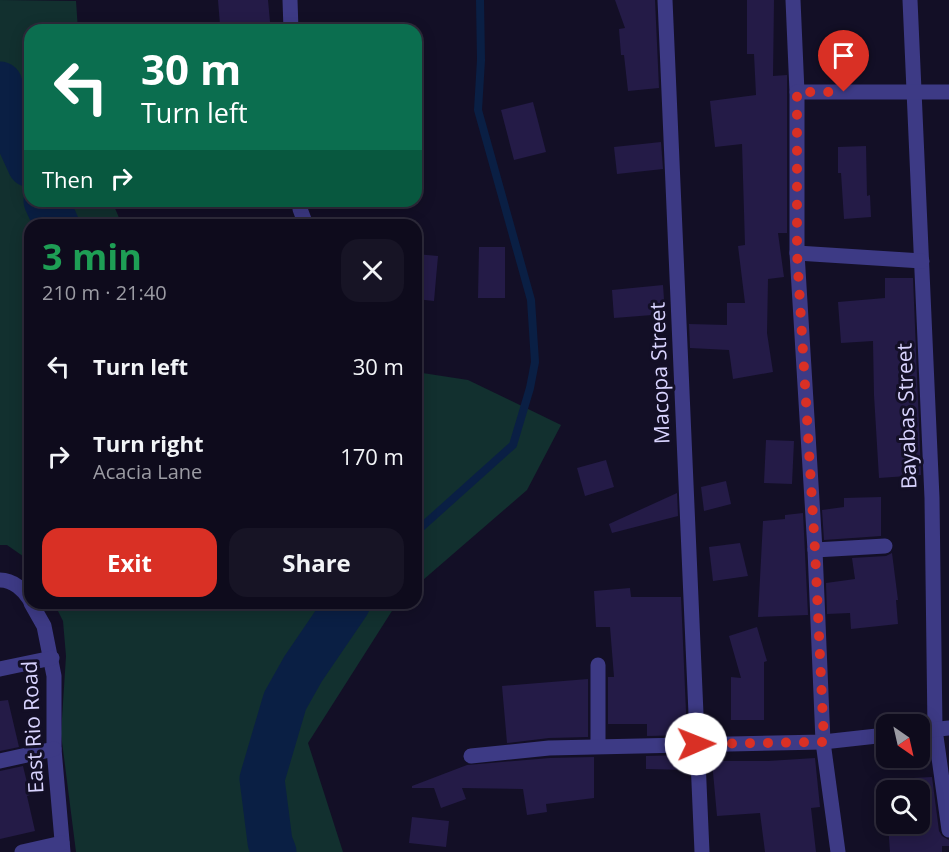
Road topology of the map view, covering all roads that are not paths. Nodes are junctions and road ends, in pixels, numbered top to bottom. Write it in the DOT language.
graph roads {
  1 [pos="290,0"];
  2 [pos="665,0"];
  3 [pos="793,0"];
  4 [pos="910,0"];
  5 [pos="291,24"];
  6 [pos="797,92"];
  7 [pos="914,92"];
  8 [pos="949,92"];
  9 [pos="797,253"];
  10 [pos="922,261"];
  11 [pos="885,546"];
  12 [pos="815,550"];
  13 [pos="0,580"];
  14 [pos="24,590"];
  15 [pos="35,609"];
  16 [pos="51,658"];
  17 [pos="598,664"];
  18 [pos="0,669"];
  19 [pos="934,729"];
  20 [pos="876,736"];
  21 [pos="824,742"];
  22 [pos="696,744"];
  23 [pos="598,746"];
  24 [pos="54,749"];
  25 [pos="471,756"];
  26 [pos="0,761"];
  27 [pos="949,830"];
  28 [pos="63,848"];
  29 [pos="22,852"];
  30 [pos="702,852"];
  31 [pos="838,852"];
  1 -- 5 [label="street"];
  2 -- 22 [label="street, Macopa Street"];
  3 -- 6 [label="street"];
  4 -- 7 [label="street, Bayabas Street"];
  6 -- 7 [label="street"];
  6 -- 9 [label="street"];
  7 -- 8 [label="street"];
  7 -- 10 [label="street, Bayabas Street"];
  9 -- 10 [label="street"];
  9 -- 12 [label="street"];
  10 -- 19 [label="street, Bayabas Street"];
  11 -- 12 [label="street"];
  12 -- 21 [label="street"];
  13 -- 14 [label="street, East Rio Road"];
  15 -- 16 [label="street, East Rio Road"];
  16 -- 18 [label="street"];
  16 -- 24 [label="street, East Rio Road"];
  17 -- 23 [label="street"];
  19 -- 27 [label="street, Bayabas Street"];
  20 -- 21 [label="street"];
  21 -- 22 [label="street"];
  21 -- 31 [label="street"];
  22 -- 23 [label="street"];
  22 -- 30 [label="street, Macopa Street"];
  23 -- 25 [label="street"];
  24 -- 26 [label="street"];
  24 -- 28 [label="street, East Rio Road"];
  28 -- 29 [label="street"];
}
